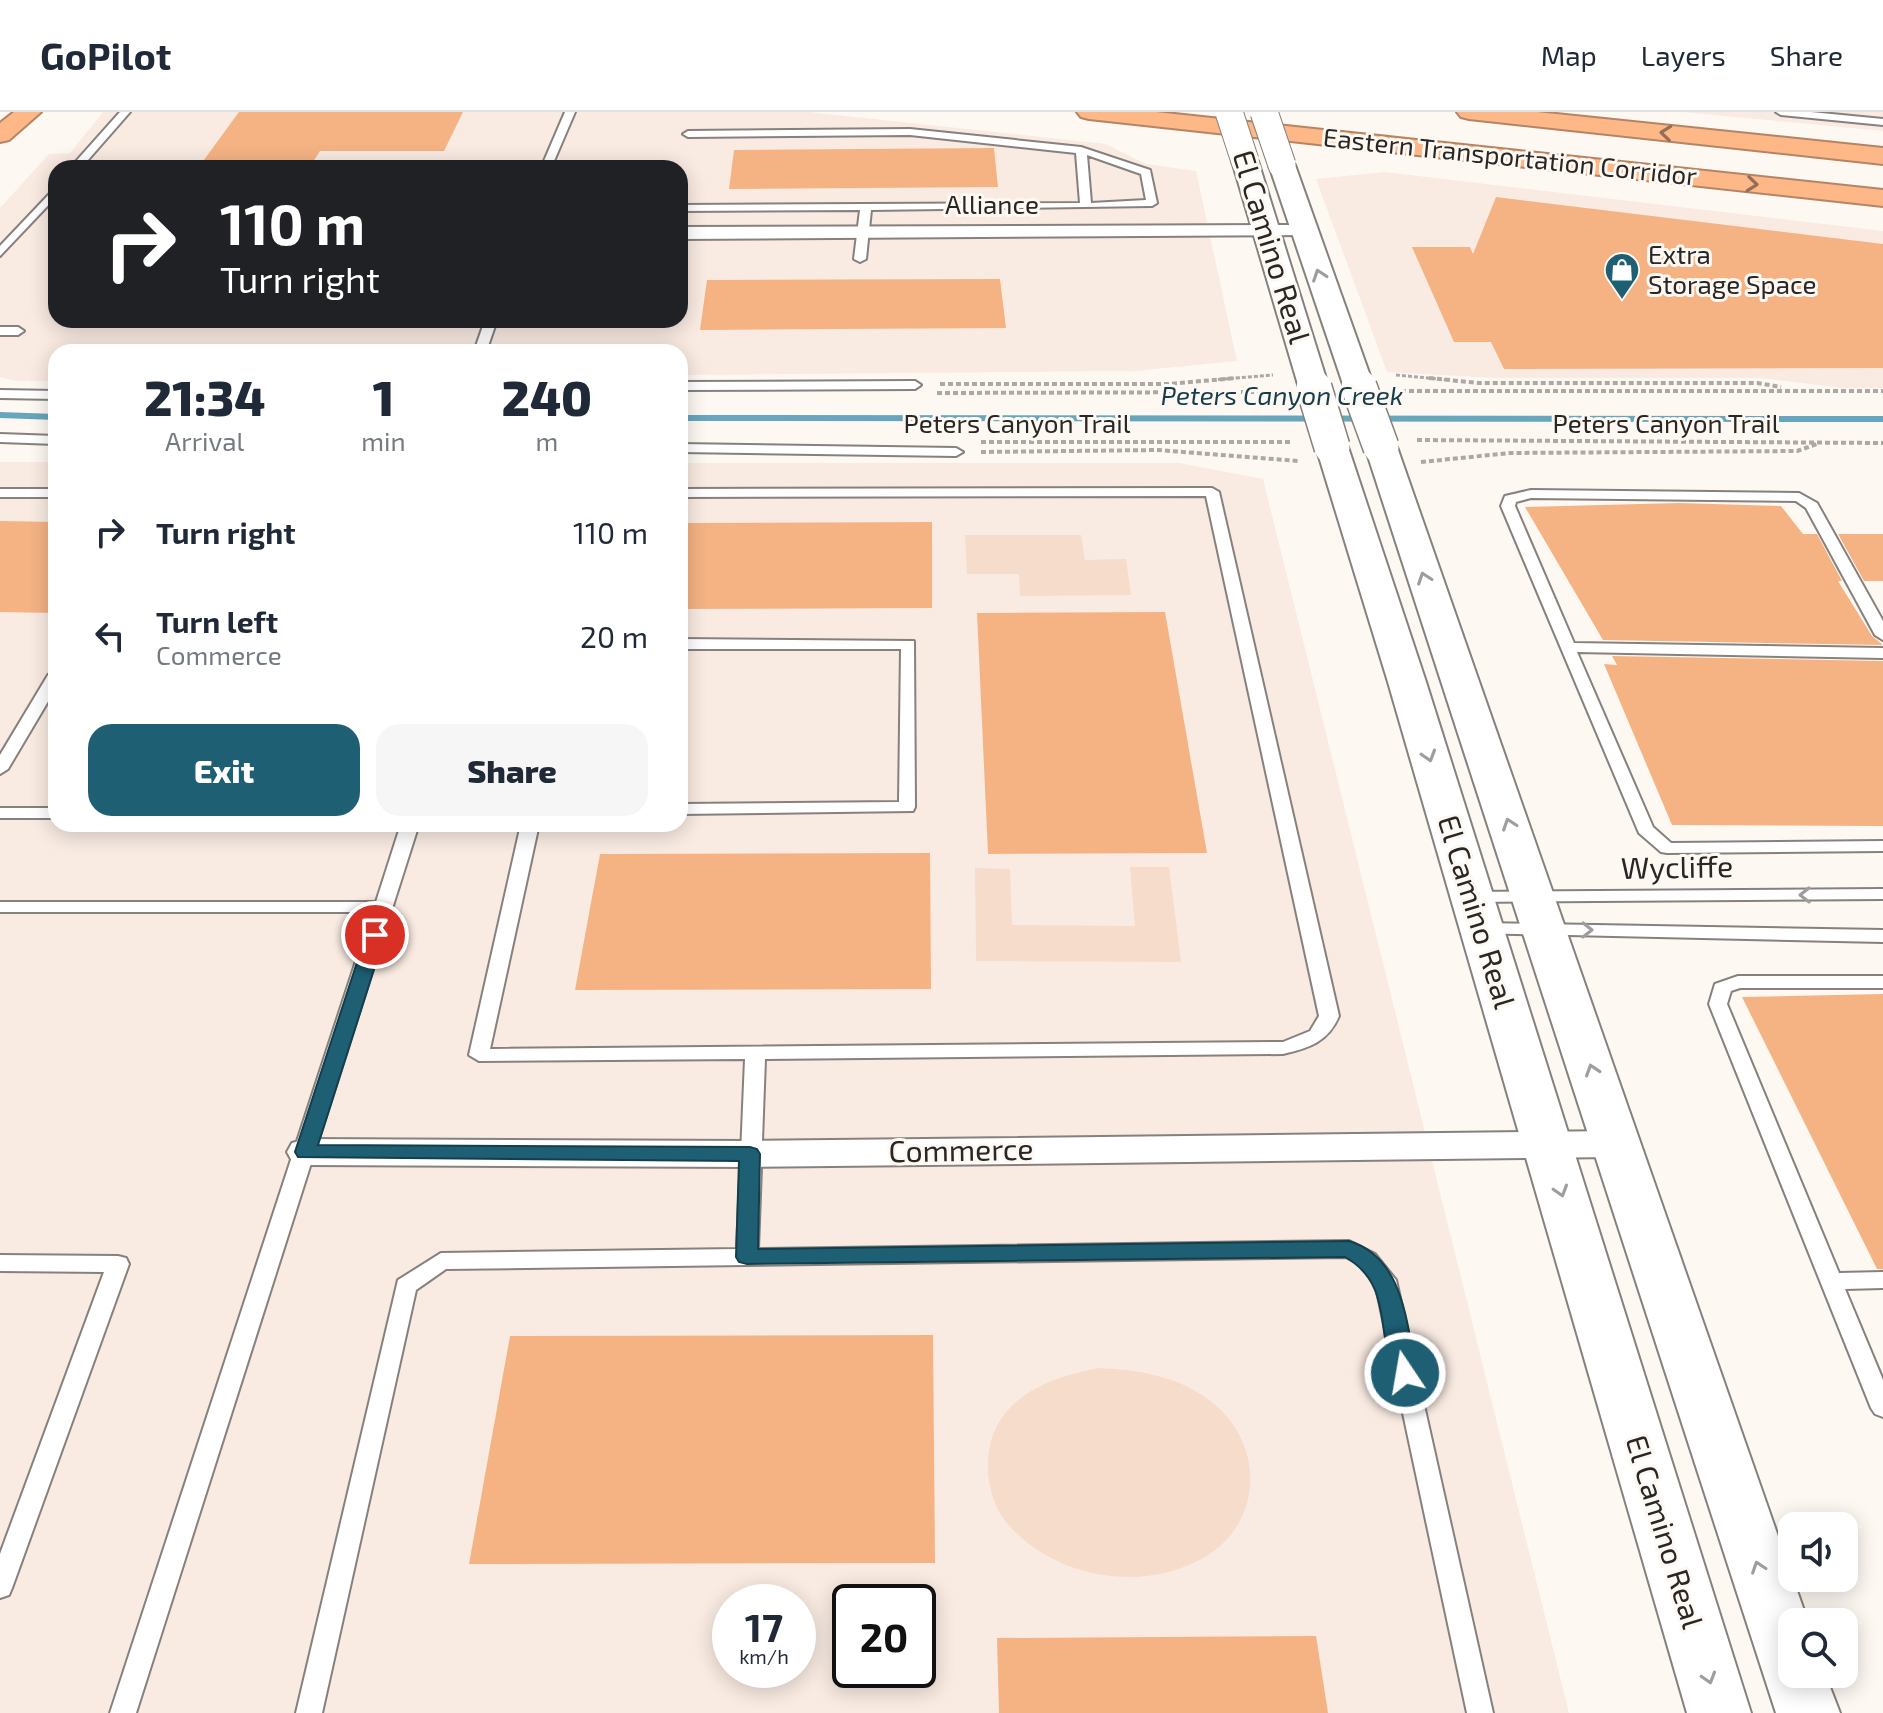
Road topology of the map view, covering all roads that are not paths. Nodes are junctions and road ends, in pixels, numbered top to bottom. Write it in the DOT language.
graph roads {
  1 [pos="29,112"];
  2 [pos="125,112"];
  3 [pos="570,112"];
  4 [pos="1089,112"];
  5 [pos="1229,112"];
  6 [pos="1264,112"];
  7 [pos="1469,112"];
  8 [pos="1781,112"];
  9 [pos="1883,122"];
  10 [pos="688,134"];
  11 [pos="0,135"];
  12 [pos="1081,150"];
  13 [pos="1883,156"];
  14 [pos="82,160"];
  15 [pos="549,160"];
  16 [pos="1883,198"];
  17 [pos="48,199"];
  18 [pos="866,206"];
  19 [pos="1086,206"];
  20 [pos="688,208"];
  21 [pos="1303,231"];
  22 [pos="1266,232"];
  23 [pos="688,233"];
  24 [pos="861,233"];
  25 [pos="0,253"];
  26 [pos="860,259"];
  27 [pos="0,331"];
  28 [pos="18,331"];
  29 [pos="915,385"];
  30 [pos="688,386"];
  31 [pos="0,394"];
  32 [pos="48,395"];
  33 [pos="0,438"];
  34 [pos="48,440"];
  35 [pos="688,448"];
  36 [pos="956,452"];
  37 [pos="0,493"];
  38 [pos="48,493"];
  39 [pos="688,493"];
  40 [pos="1883,635"];
  41 [pos="688,644"];
  42 [pos="1568,647"];
  43 [pos="1883,653"];
  44 [pos="48,688"];
  45 [pos="0,769"];
  46 [pos="688,809"];
  47 [pos="0,813"];
  48 [pos="48,813"];
  49 [pos="407,832"];
  50 [pos="528,832"];
  51 [pos="1883,846"];
  52 [pos="1883,894"];
  53 [pos="0,907"];
  54 [pos="384,907"];
  55 [pos="1477,913"];
  56 [pos="1540,913"];
  57 [pos="1883,936"];
  58 [pos="1883,982"];
  59 [pos="755,1053"];
  60 [pos="1617,1144"];
  61 [pos="1547,1146"];
  62 [pos="306,1152"];
  63 [pos="750,1154"];
  64 [pos="747,1257"];
  65 [pos="0,1263"];
  66 [pos="1883,1280"];
  67 [pos="1830,1281"];
  68 [pos="1883,1408"];
  69 [pos="0,1588"];
  70 [pos="1778,1625"];
  71 [pos="1799,1688"];
  72 [pos="123,1713"];
  73 [pos="309,1713"];
  74 [pos="1480,1713"];
  75 [pos="1719,1713"];
  76 [pos="1808,1713"];
  1 -- 11 [label="highway"];
  2 -- 14 [label="lane"];
  3 -- 15 [label="lane"];
  4 -- 16 [label="highway, Eastern Transportation Corridor, one-way"];
  5 -- 22 [label="main road, El Camino Real, bridge"];
  6 -- 21 [label="main road, El Camino Real, bridge"];
  13 -- 7 [label="highway, Eastern Transportation Corridor, one-way"];
  8 -- 9 [label="lane"];
  10 -- 12 [label="lane"];
  12 -- 19 [label="lane"];
  12 -- 19 [label="lane"];
  17 -- 25 [label="lane"];
  18 -- 19 [label="lane"];
  18 -- 20 [label="lane"];
  18 -- 24 [label="lane"];
  21 -- 22 [label="street, Alliance"];
  56 -- 21 [label="main road, El Camino Real, one-way, bridge"];
  22 -- 24 [label="street, Alliance"];
  22 -- 55 [label="main road, El Camino Real, one-way, bridge"];
  23 -- 24 [label="street, Alliance"];
  24 -- 26 [label="lane"];
  27 -- 28 [label="lane"];
  29 -- 30 [label="lane"];
  31 -- 32 [label="lane"];
  33 -- 34 [label="lane"];
  35 -- 36 [label="lane"];
  37 -- 38 [label="lane"];
  39 -- 59 [label="lane"];
  40 -- 42 [label="lane"];
  41 -- 46 [label="lane"];
  42 -- 43 [label="lane"];
  42 -- 51 [label="lane"];
  44 -- 45 [label="lane"];
  47 -- 48 [label="lane"];
  49 -- 54 [label="lane"];
  50 -- 59 [label="lane"];
  52 -- 56 [label="lane, Wycliffe, one-way"];
  53 -- 54 [label="lane"];
  54 -- 62 [label="lane"];
  55 -- 56 [label="lane, Wycliffe"];
  55 -- 56 [label="lane, Wycliffe"];
  55 -- 61 [label="main road, El Camino Real"];
  56 -- 57 [label="lane, Wycliffe, one-way"];
  60 -- 56 [label="main road, El Camino Real, one-way"];
  58 -- 67 [label="lane"];
  59 -- 63 [label="lane"];
  60 -- 61 [label="street, Commerce"];
  70 -- 60 [label="main road, El Camino Real, one-way"];
  61 -- 63 [label="street, Commerce"];
  61 -- 75 [label="main road, El Camino Real, one-way"];
  62 -- 63 [label="street, Commerce"];
  62 -- 72 [label="lane"];
  63 -- 64 [label="lane"];
  64 -- 73 [label="lane"];
  64 -- 74 [label="lane"];
  65 -- 69 [label="lane"];
  66 -- 67 [label="lane"];
  67 -- 68 [label="lane"];
  71 -- 76 [label="main road"];
}
